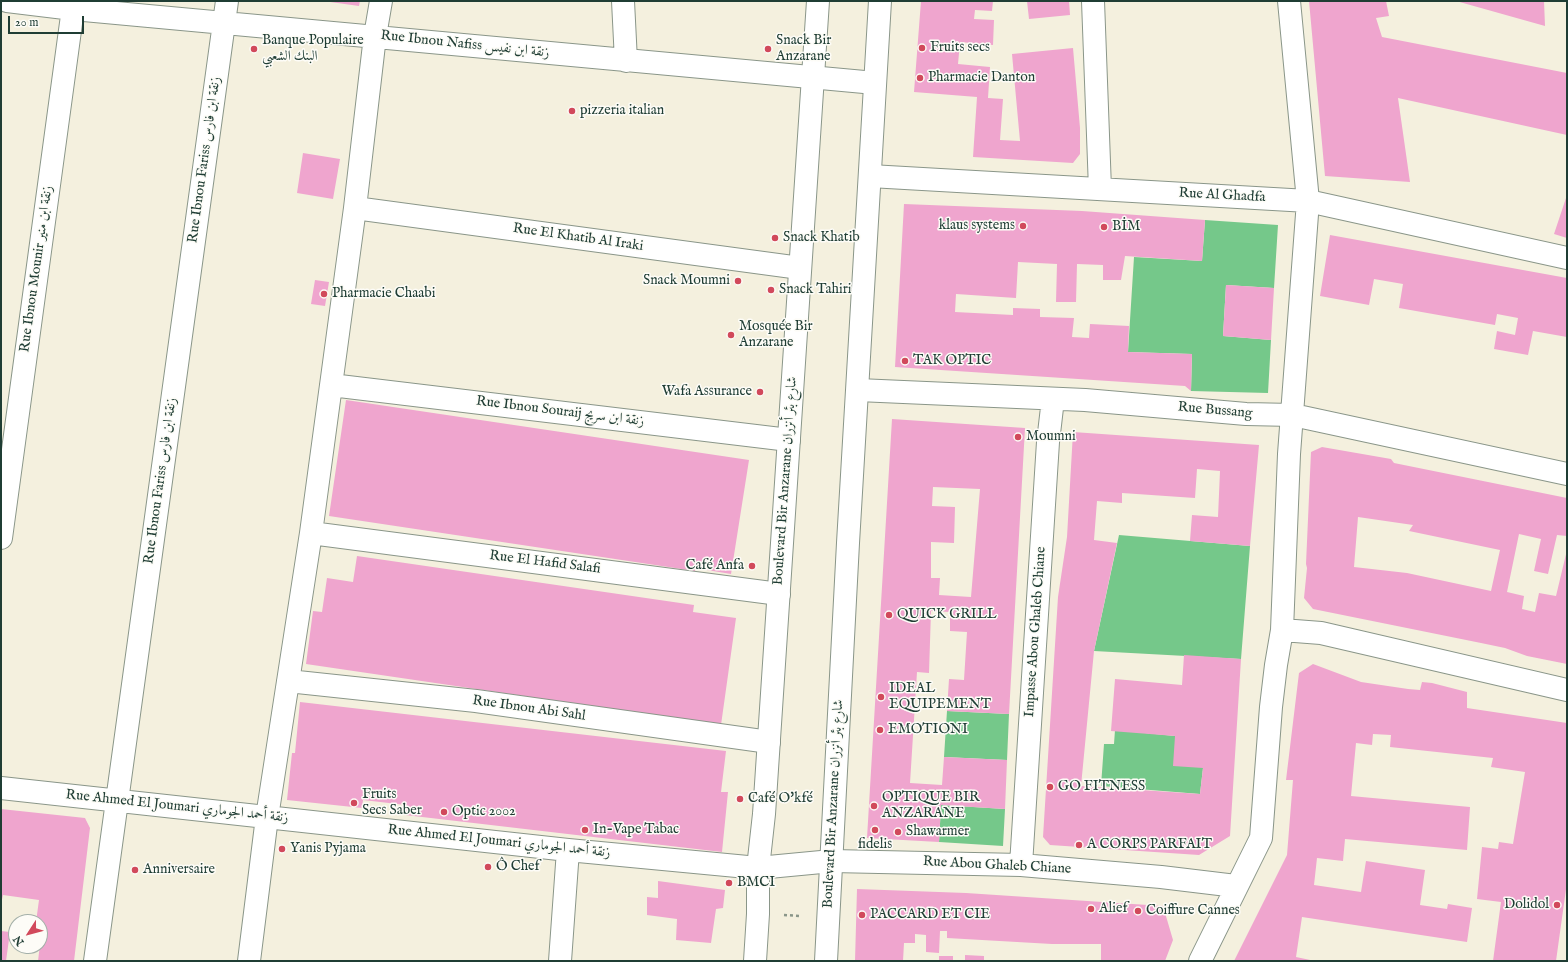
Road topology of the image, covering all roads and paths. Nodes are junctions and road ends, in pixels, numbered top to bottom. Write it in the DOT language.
graph roads {
  1 [pos="7,1"];
  2 [pos="227,1"];
  3 [pos="381,1"];
  4 [pos="623,1"];
  5 [pos="818,1"];
  6 [pos="880,1"];
  7 [pos="1093,1"];
  8 [pos="1289,1"];
  9 [pos="73,5"];
  10 [pos="224,23"];
  11 [pos="374,36"];
  12 [pos="626,61"];
  13 [pos="813,77"];
  14 [pos="875,83"];
  15 [pos="870,176"];
  16 [pos="1100,189"];
  17 [pos="1308,202"];
  18 [pos="355,208"];
  19 [pos="1567,258"];
  20 [pos="800,268"];
  21 [pos="331,385"];
  22 [pos="858,390"];
  23 [pos="1053,399"];
  24 [pos="1293,415"];
  25 [pos="789,440"];
  26 [pos="1567,474"];
  27 [pos="311,533"];
  28 [pos="1,538"];
  29 [pos="779,594"];
  30 [pos="1282,630"];
  31 [pos="288,681"];
  32 [pos="1567,690"];
  33 [pos="769,742"];
  34 [pos="1,788"];
  35 [pos="116,801"];
  36 [pos="267,817"];
  37 [pos="568,850"];
  38 [pos="832,861"];
  39 [pos="1021,865"];
  40 [pos="758,868"];
  41 [pos="1236,886"];
  42 [pos="784,915"];
  43 [pos="801,916"];
  44 [pos="95,961"];
  45 [pos="248,961"];
  46 [pos="560,961"];
  47 [pos="755,961"];
  48 [pos="826,961"];
  49 [pos="1200,961"];
  1 -- 9 [label="street, Rue Ibnou Nafiss زنقة ابن نفيس"];
  2 -- 10 [label="street, Rue Ibnou Fariss زنقة ابن فارس"];
  3 -- 11 [label="street"];
  4 -- 12 [label="street"];
  5 -- 13 [label="street, Boulevard Bir Anzarane شارع بئر أنزران"];
  6 -- 14 [label="street, Boulevard Bir Anzarane شارع بئر أنزران"];
  7 -- 16 [label="street"];
  8 -- 17 [label="street"];
  9 -- 10 [label="street, Rue Ibnou Nafiss زنقة ابن نفيس"];
  9 -- 28 [label="street, Rue Ibnou Mounir زنقة ابن منير"];
  10 -- 11 [label="street, Rue Ibnou Nafiss زنقة ابن نفيس"];
  10 -- 35 [label="street, Rue Ibnou Fariss زنقة ابن فارس"];
  11 -- 12 [label="street, Rue Ibnou Nafiss زنقة ابن نفيس"];
  11 -- 18 [label="street"];
  12 -- 13 [label="street, Rue Ibnou Nafiss زنقة ابن نفيس"];
  13 -- 14 [label="street, Rue Ibnou Nafiss زنقة ابن نفيس"];
  13 -- 20 [label="street, Boulevard Bir Anzarane شارع بئر أنزران"];
  14 -- 15 [label="street, Boulevard Bir Anzarane شارع بئر أنزران"];
  15 -- 16 [label="street, Rue Al Ghadfa"];
  15 -- 22 [label="street, Boulevard Bir Anzarane شارع بئر أنزران"];
  16 -- 17 [label="street, Rue Al Ghadfa"];
  17 -- 19 [label="street, Rue Al Ghadfa"];
  17 -- 24 [label="street"];
  18 -- 20 [label="street, Rue El Khatib Al Iraki"];
  18 -- 21 [label="street"];
  20 -- 25 [label="street, Boulevard Bir Anzarane شارع بئر أنزران"];
  21 -- 25 [label="street, Rue Ibnou Souraij زنقة ابن سريج"];
  21 -- 27 [label="street"];
  22 -- 23 [label="street, Rue Bussang"];
  22 -- 38 [label="street, Boulevard Bir Anzarane شارع بئر أنزران"];
  23 -- 24 [label="street, Rue Bussang"];
  23 -- 39 [label="street, Impasse Abou Ghaleb Chiane"];
  24 -- 26 [label="street, Rue Bussang"];
  24 -- 30 [label="street"];
  25 -- 29 [label="street, Boulevard Bir Anzarane شارع بئر أنزران"];
  27 -- 29 [label="street, Rue El Hafid Salafi"];
  27 -- 31 [label="street"];
  29 -- 33 [label="street, Boulevard Bir Anzarane شارع بئر أنزران"];
  30 -- 32 [label="street"];
  30 -- 41 [label="street"];
  31 -- 33 [label="street, Rue Ibnou Abi Sahl"];
  31 -- 36 [label="street"];
  33 -- 40 [label="street, Boulevard Bir Anzarane شارع بئر أنزران"];
  34 -- 35 [label="street, Rue Ahmed El Joumari زنقة أحمد الجوماري"];
  35 -- 36 [label="street, Rue Ahmed El Joumari زنقة أحمد الجوماري"];
  35 -- 44 [label="street, Rue Ibnou Fariss زنقة ابن فارس"];
  36 -- 37 [label="street, Rue Ahmed El Joumari زنقة أحمد الجوماري"];
  36 -- 45 [label="street"];
  37 -- 40 [label="street, Rue Ahmed El Joumari زنقة أحمد الجوماري"];
  37 -- 46 [label="street"];
  38 -- 39 [label="street, Rue Abou Ghaleb Chiane"];
  38 -- 40 [label="street, Rue Abou Ghaleb Chiane"];
  38 -- 48 [label="street, Boulevard Bir Anzarane شارع بئر أنزران"];
  39 -- 41 [label="street, Rue Abou Ghaleb Chiane"];
  40 -- 47 [label="street, Boulevard Bir Anzarane شارع بئر أنزران"];
  41 -- 49 [label="street"];
  42 -- 43 [label="path"];
}
